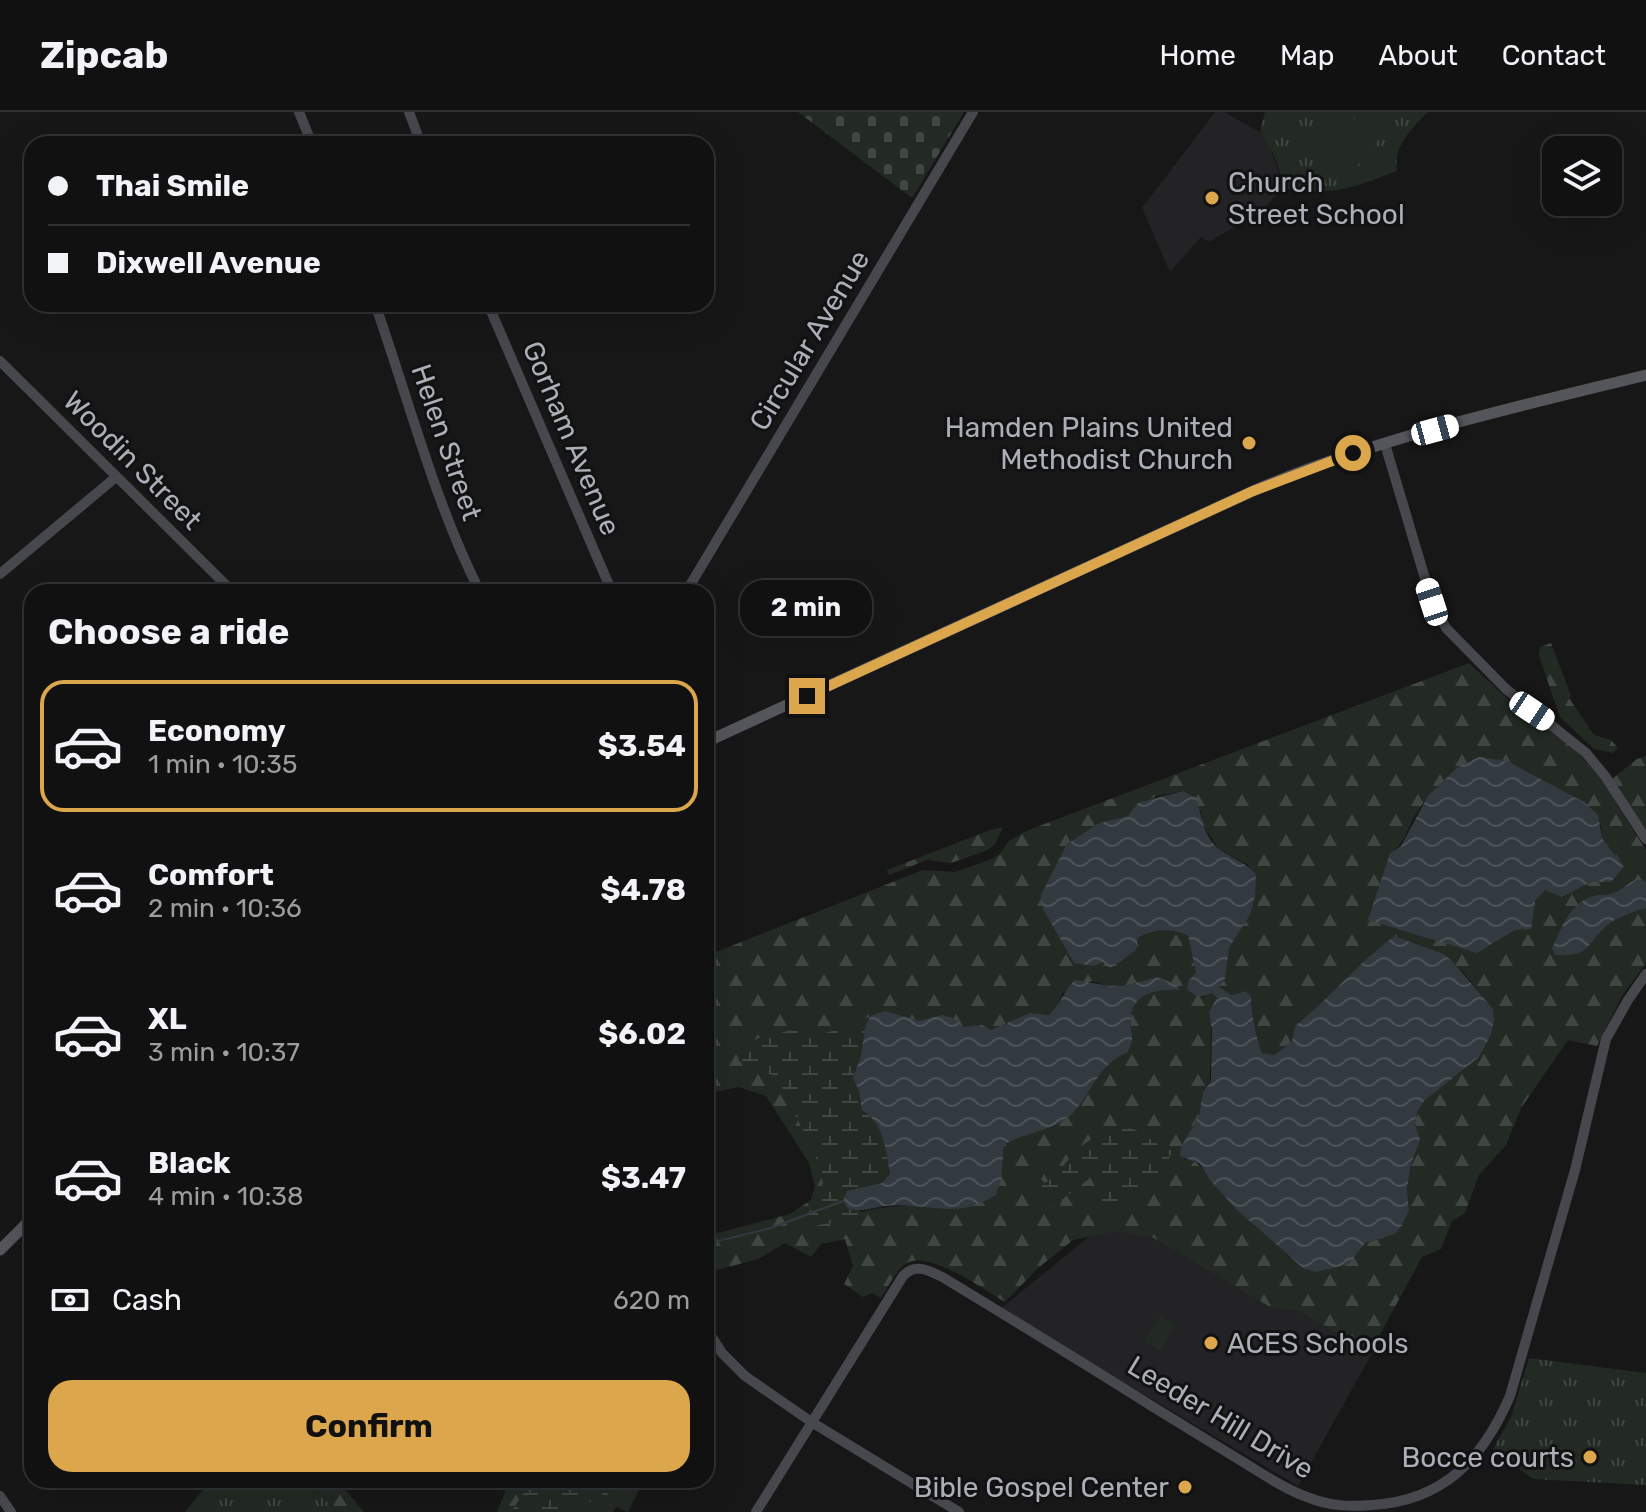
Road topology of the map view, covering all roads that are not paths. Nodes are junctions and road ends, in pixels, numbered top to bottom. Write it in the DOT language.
graph roads {
  1 [pos="299,112"];
  2 [pos="409,112"];
  3 [pos="973,112"];
  4 [pos="309,136"];
  5 [pos="418,136"];
  6 [pos="378,312"];
  7 [pos="491,312"];
  8 [pos="0,361"];
  9 [pos="1646,375"];
  10 [pos="1385,444"];
  11 [pos="116,477"];
  12 [pos="0,574"];
  13 [pos="225,584"];
  14 [pos="476,584"];
  15 [pos="609,584"];
  16 [pos="691,584"];
  17 [pos="714,738"];
  18 [pos="1646,839"];
  19 [pos="1646,974"];
  20 [pos="24,1226"];
  21 [pos="0,1250"];
  22 [pos="714,1339"];
  23 [pos="813,1423"];
  24 [pos="0,1496"];
  25 [pos="11,1512"];
  26 [pos="756,1512"];
  27 [pos="959,1512"];
  1 -- 4 [label="street"];
  2 -- 5 [label="street"];
  3 -- 16 [label="street, Circular Avenue"];
  6 -- 14 [label="street, Helen Street"];
  7 -- 15 [label="street, Gorham Avenue"];
  8 -- 11 [label="street, Woodin Street"];
  9 -- 10 [label="main road"];
  10 -- 17 [label="main road"];
  10 -- 18 [label="street"];
  11 -- 12 [label="street"];
  11 -- 13 [label="street, Woodin Street"];
  19 -- 23 [label="street, Leeder Hill Drive"];
  20 -- 21 [label="main road"];
  22 -- 23 [label="street"];
  23 -- 26 [label="street"];
  23 -- 27 [label="street"];
  24 -- 25 [label="street"];
}
